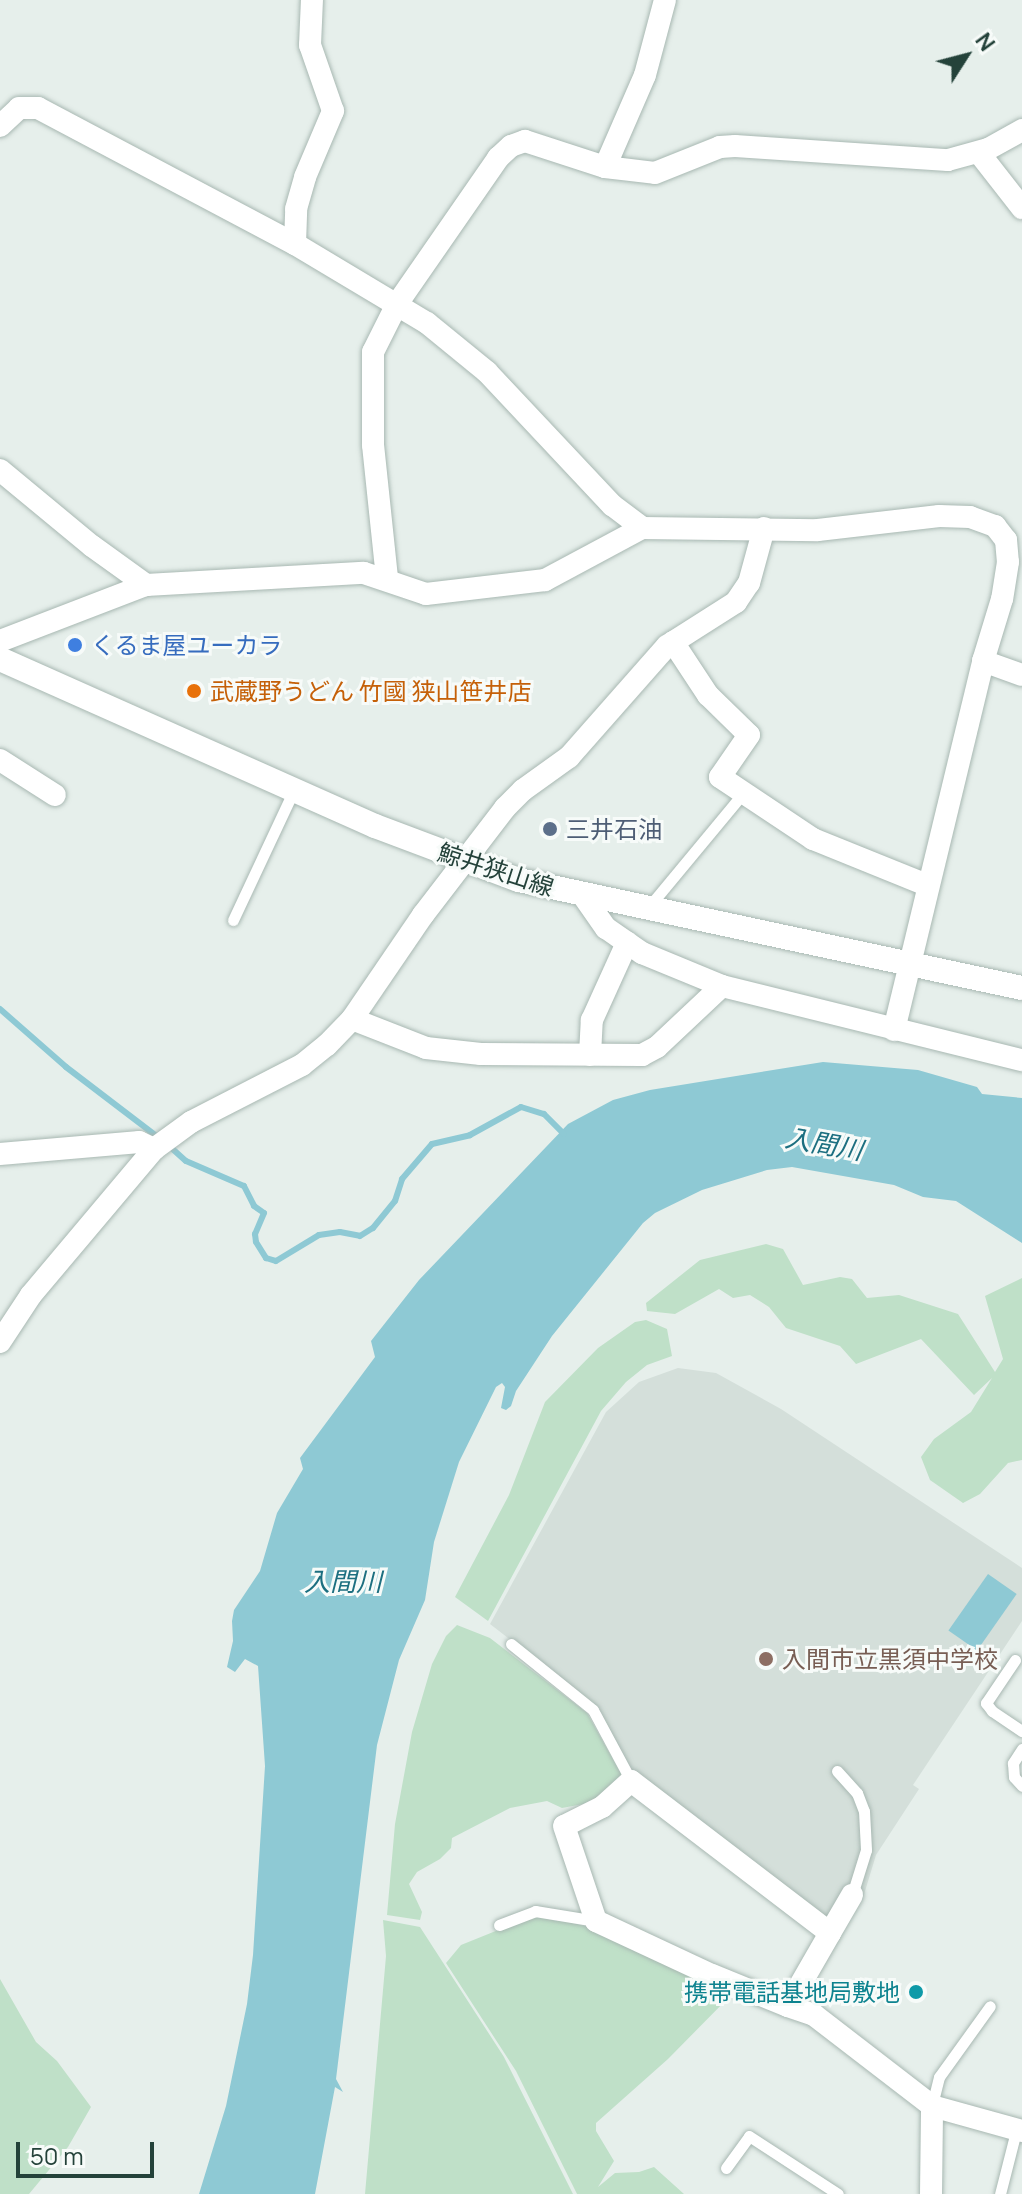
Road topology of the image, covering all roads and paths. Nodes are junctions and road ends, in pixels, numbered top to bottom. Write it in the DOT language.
graph roads {
  1 [pos="312,0"];
  2 [pos="665,0"];
  3 [pos="0,126"];
  4 [pos="1022,130"];
  5 [pos="979,153"];
  6 [pos="605,167"];
  7 [pos="1022,208"];
  8 [pos="295,244"];
  9 [pos="397,304"];
  10 [pos="0,470"];
  11 [pos="642,528"];
  12 [pos="764,528"];
  13 [pos="387,578"];
  14 [pos="146,585"];
  15 [pos="0,641"];
  16 [pos="673,642"];
  17 [pos="0,659"];
  18 [pos="983,661"];
  19 [pos="1022,675"];
  20 [pos="0,760"];
  21 [pos="294,790"];
  22 [pos="744,792"];
  23 [pos="55,795"];
  24 [pos="465,861"];
  25 [pos="927,885"];
  26 [pos="584,897"];
  27 [pos="646,910"];
  28 [pos="233,920"];
  29 [pos="627,943"];
  30 [pos="907,964"];
  31 [pos="722,986"];
  32 [pos="1022,988"];
  33 [pos="352,1019"];
  34 [pos="894,1030"];
  35 [pos="590,1055"];
  36 [pos="1022,1060"];
  37 [pos="154,1149"];
  38 [pos="0,1154"];
  39 [pos="0,1342"];
  40 [pos="511,1644"];
  41 [pos="1015,1660"];
  42 [pos="1022,1731"];
  43 [pos="1022,1749"];
  44 [pos="837,1771"];
  45 [pos="631,1781"];
  46 [pos="1022,1786"];
  47 [pos="852,1895"];
  48 [pos="596,1921"];
  49 [pos="499,1925"];
  50 [pos="830,1933"];
  51 [pos="788,2006"];
  52 [pos="990,2006"];
  53 [pos="932,2106"];
  54 [pos="1019,2131"];
  55 [pos="726,2168"];
  56 [pos="838,2194"];
  57 [pos="931,2194"];
  58 [pos="1000,2194"];
  1 -- 8 [label="street"];
  2 -- 6 [label="street"];
  3 -- 8 [label="street"];
  4 -- 5 [label="street"];
  5 -- 6 [label="street"];
  5 -- 7 [label="street"];
  6 -- 9 [label="street"];
  8 -- 9 [label="street"];
  9 -- 11 [label="street"];
  9 -- 13 [label="street"];
  10 -- 14 [label="street"];
  11 -- 12 [label="street"];
  11 -- 13 [label="street"];
  12 -- 16 [label="street"];
  12 -- 18 [label="street"];
  13 -- 14 [label="street"];
  14 -- 15 [label="street"];
  16 -- 22 [label="street"];
  16 -- 24 [label="street"];
  17 -- 21 [label="main road, 鯨井狭山線"];
  18 -- 19 [label="street"];
  18 -- 25 [label="street"];
  20 -- 23 [label="street"];
  21 -- 24 [label="main road, 鯨井狭山線"];
  21 -- 28 [label="lane"];
  22 -- 25 [label="street"];
  22 -- 27 [label="lane"];
  24 -- 26 [label="main road, 鯨井狭山線"];
  24 -- 33 [label="street"];
  25 -- 30 [label="street"];
  26 -- 27 [label="main road, 鯨井狭山線"];
  26 -- 29 [label="street"];
  27 -- 30 [label="main road, 鯨井狭山線"];
  29 -- 31 [label="street"];
  29 -- 35 [label="street"];
  30 -- 32 [label="main road, 鯨井狭山線"];
  30 -- 34 [label="street"];
  31 -- 34 [label="street"];
  31 -- 35 [label="street"];
  33 -- 35 [label="street"];
  33 -- 37 [label="street"];
  34 -- 36 [label="street"];
  37 -- 38 [label="street"];
  37 -- 39 [label="street"];
  40 -- 45 [label="lane"];
  41 -- 42 [label="lane"];
  43 -- 46 [label="lane"];
  44 -- 47 [label="lane"];
  45 -- 48 [label="street"];
  45 -- 50 [label="street"];
  47 -- 50 [label="street"];
  48 -- 49 [label="lane"];
  48 -- 51 [label="street"];
  50 -- 51 [label="street"];
  51 -- 53 [label="street"];
  52 -- 53 [label="lane"];
  53 -- 54 [label="street"];
  53 -- 57 [label="street"];
  54 -- 58 [label="lane"];
  55 -- 56 [label="lane"];
}
